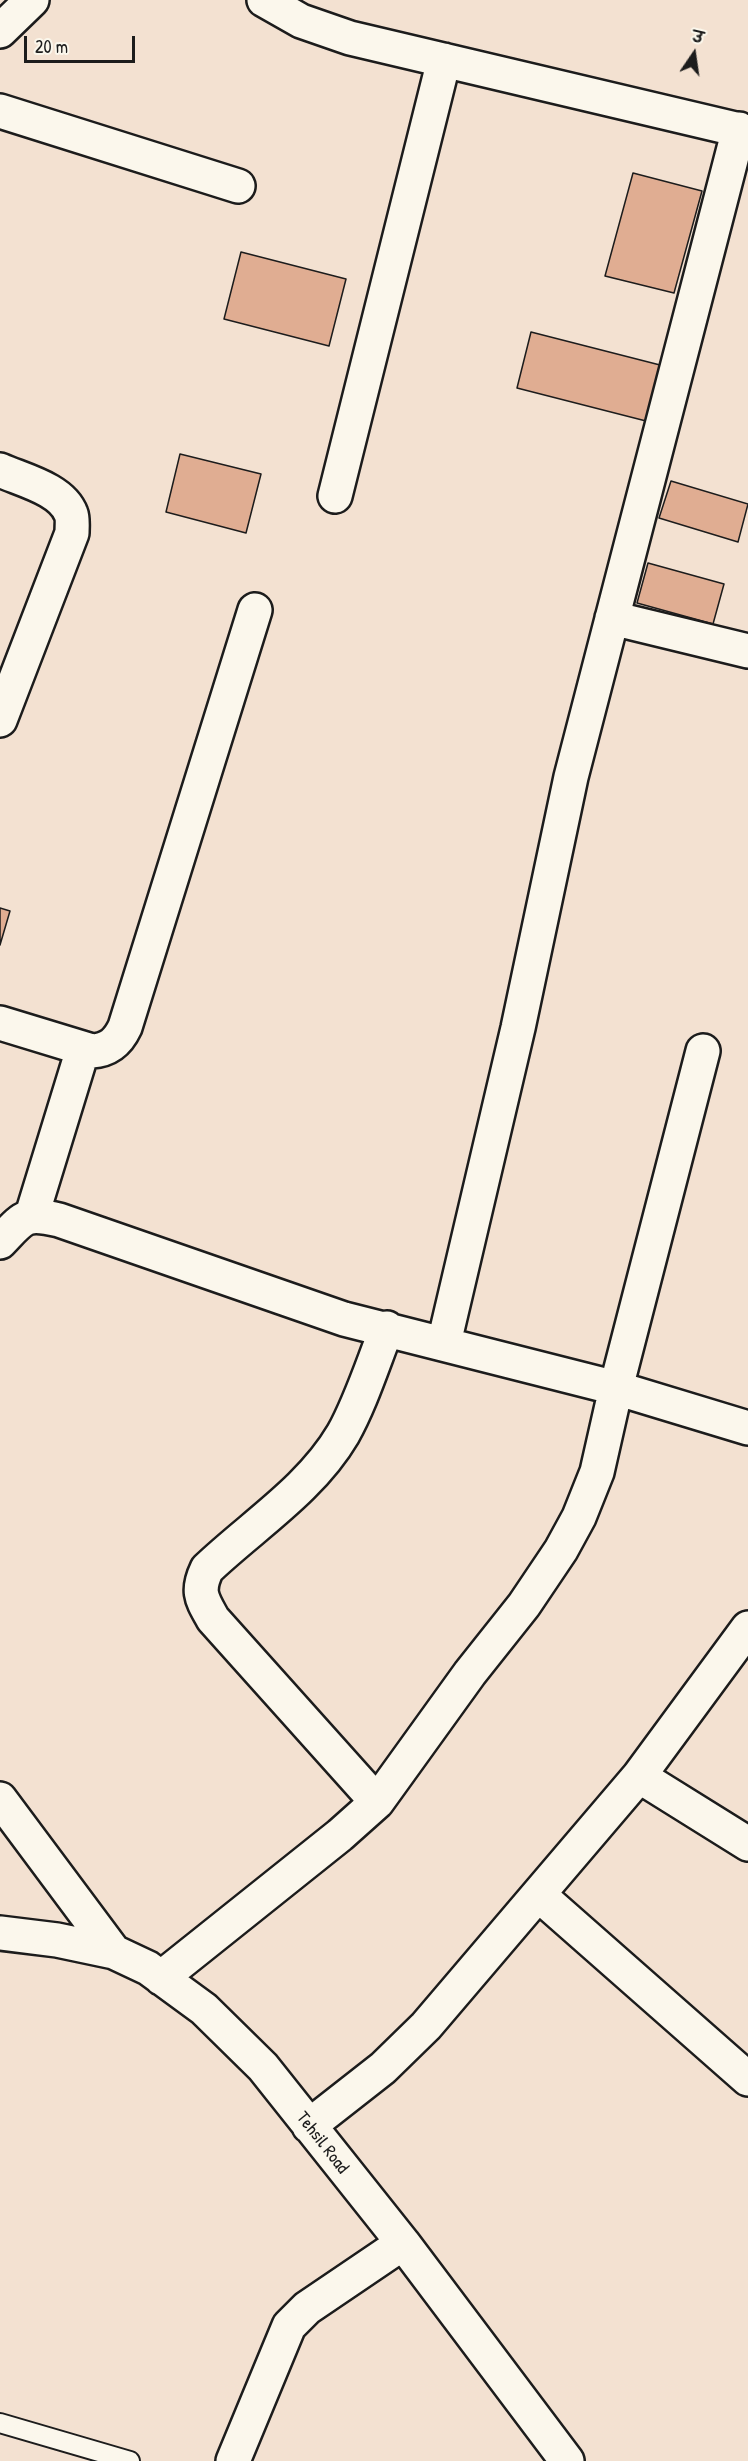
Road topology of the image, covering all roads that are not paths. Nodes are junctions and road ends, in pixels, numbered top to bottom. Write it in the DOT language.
graph roads {
  1 [pos="32,0"];
  2 [pos="264,0"];
  3 [pos="0,31"];
  4 [pos="444,60"];
  5 [pos="0,111"];
  6 [pos="743,130"];
  7 [pos="238,186"];
  8 [pos="0,470"];
  9 [pos="335,496"];
  10 [pos="255,610"];
  11 [pos="612,618"];
  12 [pos="748,651"];
  13 [pos="0,720"];
  14 [pos="0,1023"];
  15 [pos="83,1049"];
  16 [pos="703,1051"];
  17 [pos="32,1215"];
  18 [pos="0,1242"];
  19 [pos="387,1328"];
  20 [pos="444,1343"];
  21 [pos="616,1388"];
  22 [pos="748,1428"];
  23 [pos="748,1628"];
  24 [pos="639,1776"];
  25 [pos="0,1799"];
  26 [pos="377,1802"];
  27 [pos="748,1844"];
  28 [pos="539,1895"];
  29 [pos="0,1933"];
  30 [pos="114,1952"];
  31 [pos="161,1978"];
  32 [pos="748,2079"];
  33 [pos="309,2126"];
  34 [pos="404,2243"];
  35 [pos="0,2422"];
  36 [pos="130,2461"];
  37 [pos="232,2461"];
  38 [pos="567,2461"];
  1 -- 3 [label="street"];
  2 -- 4 [label="street"];
  4 -- 6 [label="street"];
  4 -- 9 [label="street"];
  5 -- 7 [label="street"];
  6 -- 11 [label="street"];
  8 -- 13 [label="street"];
  10 -- 15 [label="street"];
  11 -- 12 [label="street"];
  11 -- 20 [label="street"];
  14 -- 15 [label="street"];
  15 -- 17 [label="street"];
  16 -- 21 [label="street"];
  17 -- 18 [label="street"];
  17 -- 19 [label="street"];
  19 -- 20 [label="street"];
  19 -- 26 [label="street"];
  20 -- 21 [label="street"];
  21 -- 22 [label="street"];
  21 -- 26 [label="street"];
  23 -- 24 [label="street"];
  24 -- 27 [label="street"];
  24 -- 28 [label="street"];
  25 -- 30 [label="street"];
  26 -- 31 [label="street"];
  28 -- 32 [label="street"];
  28 -- 33 [label="street"];
  29 -- 30 [label="street, Tehsil Road"];
  30 -- 31 [label="street, Tehsil Road"];
  31 -- 33 [label="street, Tehsil Road"];
  33 -- 34 [label="street, Tehsil Road"];
  34 -- 37 [label="street"];
  34 -- 38 [label="street, Tehsil Road"];
  35 -- 36 [label="lane"];
}
